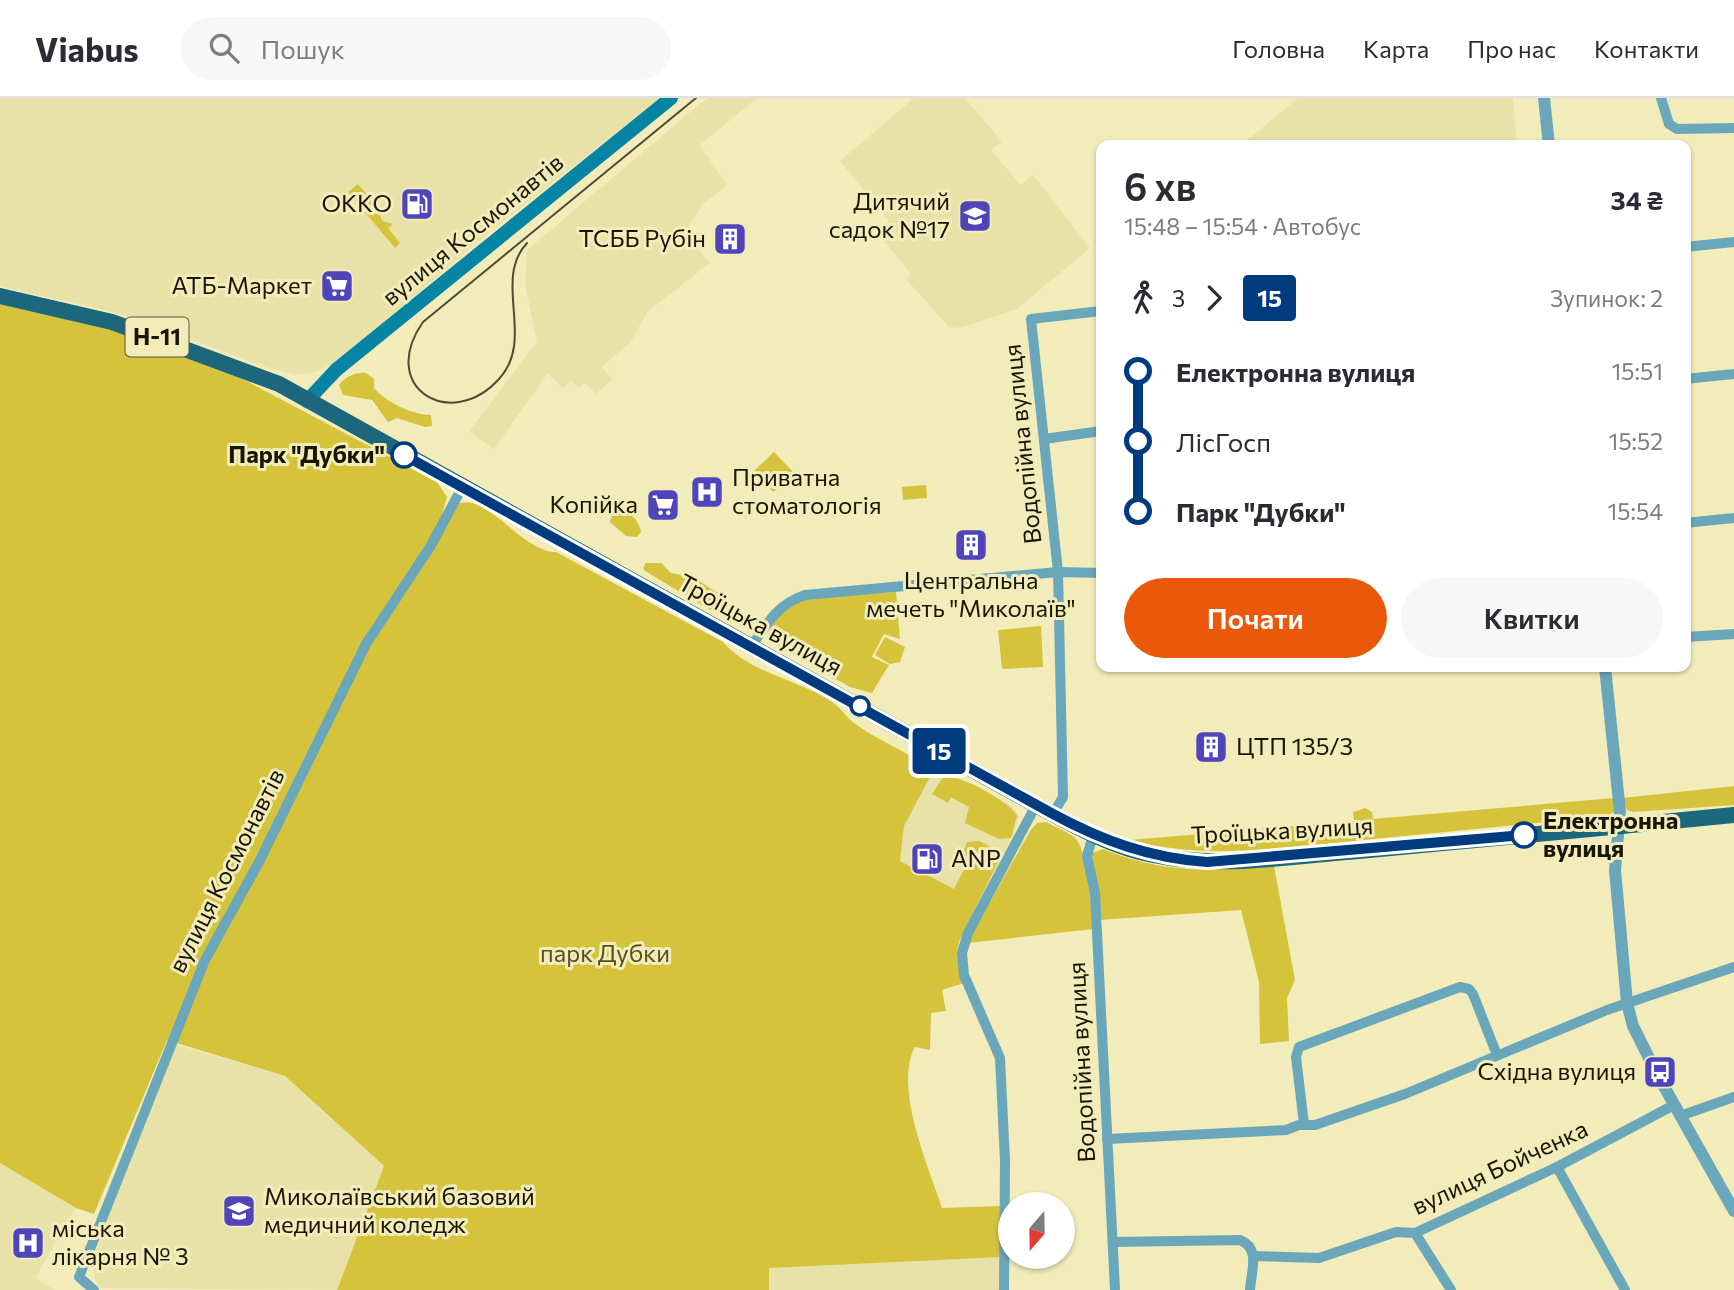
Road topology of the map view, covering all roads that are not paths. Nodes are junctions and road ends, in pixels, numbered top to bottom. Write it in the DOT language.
graph roads {
  1 [pos="671,98"];
  2 [pos="1544,98"];
  3 [pos="1661,98"];
  4 [pos="1734,128"];
  5 [pos="1548,140"];
  6 [pos="1734,243"];
  7 [pos="1691,247"];
  8 [pos="0,296"];
  9 [pos="1096,312"];
  10 [pos="1734,374"];
  11 [pos="1691,378"];
  12 [pos="307,401"];
  13 [pos="1096,432"];
  14 [pos="1044,439"];
  15 [pos="463,486"];
  16 [pos="1734,519"];
  17 [pos="1691,523"];
  18 [pos="1058,572"];
  19 [pos="1096,573"];
  20 [pos="1734,634"];
  21 [pos="1691,637"];
  22 [pos="752,646"];
  23 [pos="1606,672"];
  24 [pos="1036,805"];
  25 [pos="1053,814"];
  26 [pos="1734,815"];
  27 [pos="1618,826"];
  28 [pos="1093,835"];
  29 [pos="1734,967"];
  30 [pos="1627,1003"];
  31 [pos="1497,1055"];
  32 [pos="1734,1097"];
  33 [pos="1677,1111"];
  34 [pos="1304,1124"];
  35 [pos="1107,1139"];
  36 [pos="1557,1167"];
  37 [pos="1732,1203"];
  38 [pos="1415,1233"];
  39 [pos="1113,1242"];
  40 [pos="1254,1256"];
  41 [pos="94,1290"];
  42 [pos="1004,1290"];
  43 [pos="1115,1290"];
  44 [pos="1250,1290"];
  45 [pos="1451,1290"];
  46 [pos="1625,1290"];
  1 -- 12 [label="main road, вулиця Космонавтів"];
  2 -- 5 [label="street"];
  3 -- 4 [label="street"];
  6 -- 7 [label="street"];
  8 -- 12 [label="main road, Троїцька вулиця / Н-11"];
  9 -- 14 [label="street, Водопійна вулиця"];
  10 -- 11 [label="street"];
  12 -- 15 [label="main road, Троїцька вулиця / Н-11"];
  13 -- 14 [label="street"];
  14 -- 18 [label="street, Водопійна вулиця"];
  15 -- 22 [label="main road, Троїцька вулиця / Н-11"];
  15 -- 41 [label="street, вулиця Космонавтів"];
  16 -- 17 [label="street"];
  18 -- 19 [label="street"];
  18 -- 22 [label="street"];
  18 -- 25 [label="street, Водопійна вулиця"];
  20 -- 21 [label="street"];
  22 -- 24 [label="main road, Троїцька вулиця / Н-11"];
  23 -- 27 [label="street"];
  24 -- 25 [label="main road, Троїцька вулиця / Н-11"];
  24 -- 42 [label="street"];
  25 -- 28 [label="main road, Троїцька вулиця / Н-11"];
  26 -- 27 [label="main road, Троїцька вулиця / Н-11"];
  27 -- 28 [label="main road, Троїцька вулиця / Н-11"];
  27 -- 30 [label="street"];
  28 -- 35 [label="street, Водопійна вулиця"];
  29 -- 30 [label="street"];
  30 -- 31 [label="street"];
  30 -- 33 [label="street"];
  31 -- 34 [label="street"];
  31 -- 34 [label="street"];
  32 -- 33 [label="street, вулиця Бойченка"];
  33 -- 36 [label="street, вулиця Бойченка"];
  33 -- 37 [label="street"];
  34 -- 35 [label="street"];
  35 -- 39 [label="street, Водопійна вулиця"];
  36 -- 38 [label="street, вулиця Бойченка"];
  36 -- 46 [label="street"];
  38 -- 40 [label="street, вулиця Бойченка"];
  38 -- 45 [label="street"];
  39 -- 40 [label="street"];
  39 -- 43 [label="street, Водопійна вулиця"];
  40 -- 44 [label="street"];
}
